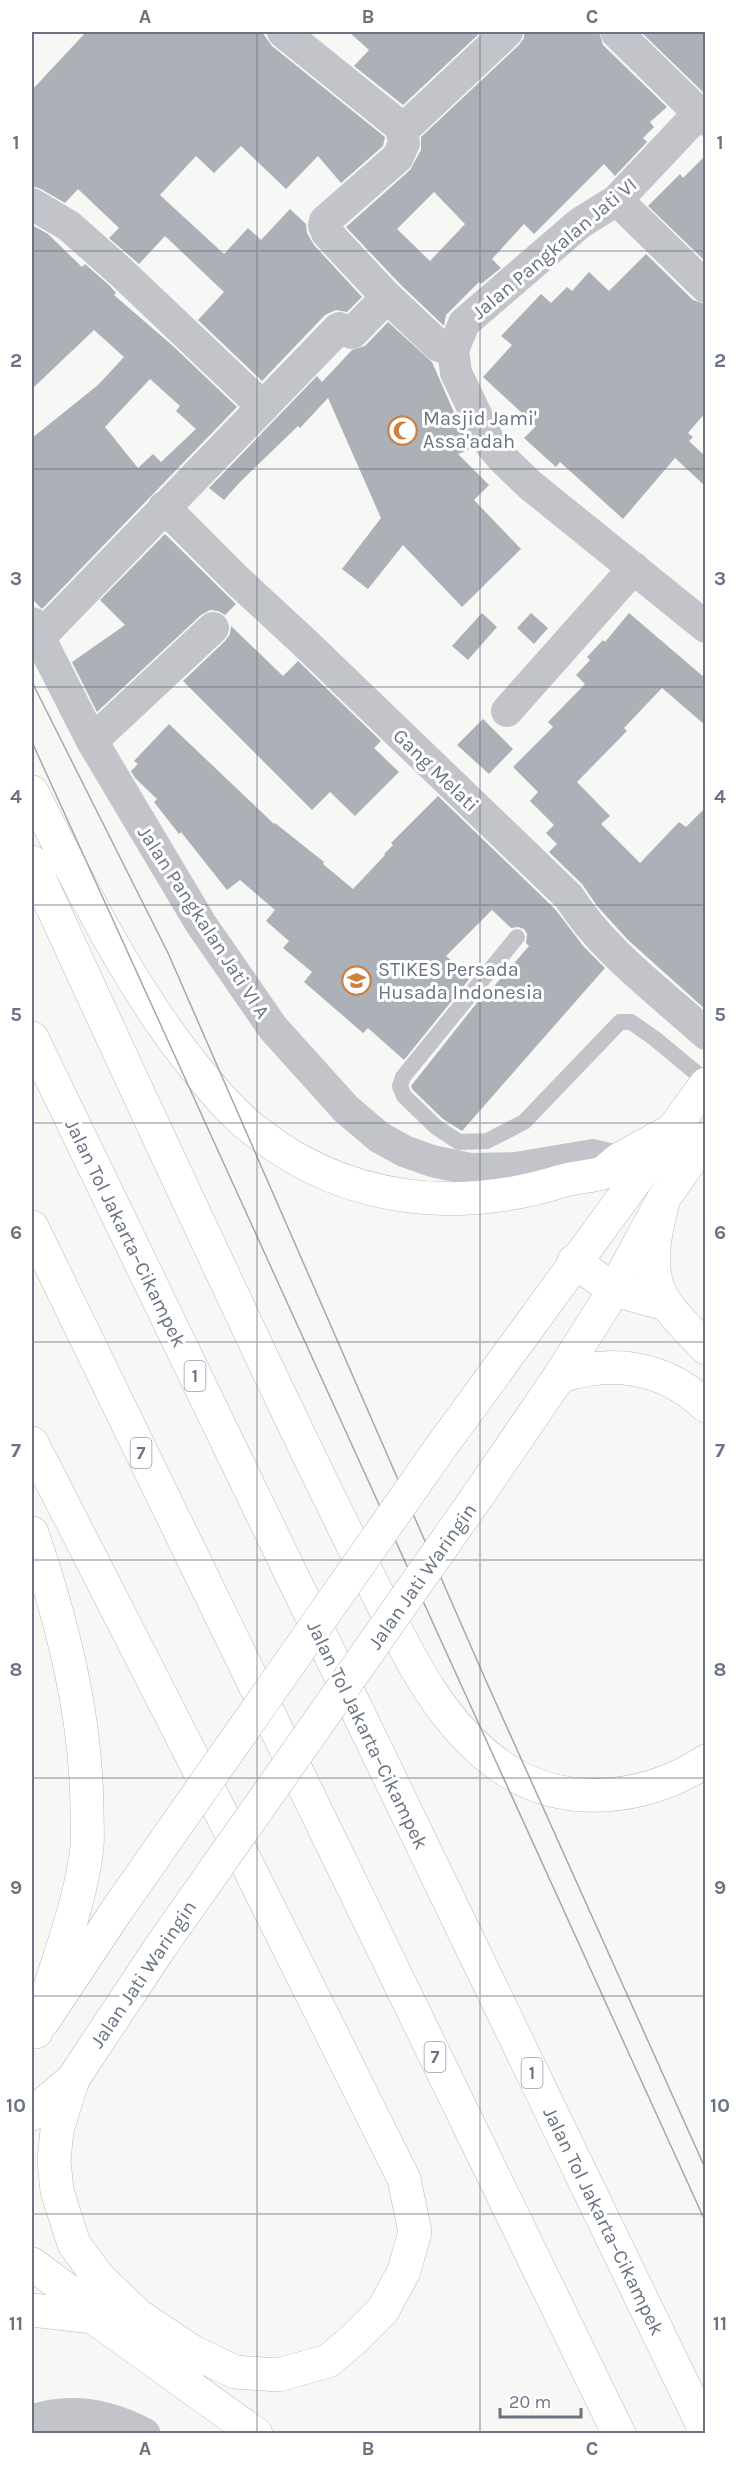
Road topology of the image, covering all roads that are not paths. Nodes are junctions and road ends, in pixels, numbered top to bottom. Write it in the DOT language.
graph roads {
  1 [pos="283,32"];
  2 [pos="507,32"];
  3 [pos="616,32"];
  4 [pos="702,116"];
  5 [pos="401,127"];
  6 [pos="617,200"];
  7 [pos="32,204"];
  8 [pos="705,287"];
  9 [pos="387,297"];
  10 [pos="453,350"];
  11 [pos="263,407"];
  12 [pos="164,507"];
  13 [pos="634,568"];
  14 [pos="705,627"];
  15 [pos="213,628"];
  16 [pos="35,631"];
  17 [pos="507,711"];
  18 [pos="92,741"];
  19 [pos="32,792"];
  20 [pos="32,862"];
  21 [pos="65,936"];
  22 [pos="517,938"];
  23 [pos="148,1003"];
  24 [pos="705,1034"];
  25 [pos="32,1038"];
  26 [pos="705,1083"];
  27 [pos="671,1131"];
  28 [pos="705,1138"];
  29 [pos="617,1161"];
  30 [pos="664,1198"];
  31 [pos="32,1227"];
  32 [pos="574,1261"];
  33 [pos="614,1290"];
  34 [pos="666,1304"];
  35 [pos="705,1348"];
  36 [pos="560,1377"];
  37 [pos="705,1406"];
  38 [pos="32,1443"];
  39 [pos="32,1533"];
  40 [pos="705,1761"];
  41 [pos="34,2036"];
  42 [pos="73,2079"];
  43 [pos="32,2113"];
  44 [pos="32,2264"];
  45 [pos="32,2310"];
  46 [pos="93,2317"];
  47 [pos="32,2421"];
  48 [pos="705,2432"];
  49 [pos="144,2433"];
  50 [pos="256,2433"];
  51 [pos="619,2433"];
  1 -- 5 [label="street"];
  2 -- 5 [label="street"];
  3 -- 4 [label="street, Jalan Pangkalan Jati VI"];
  4 -- 6 [label="street, Jalan Pangkalan Jati VI"];
  5 -- 9 [label="street"];
  6 -- 8 [label="street"];
  6 -- 10 [label="street, Jalan Pangkalan Jati VI"];
  7 -- 11 [label="street"];
  9 -- 10 [label="street"];
  9 -- 11 [label="street"];
  10 -- 13 [label="street"];
  11 -- 12 [label="street"];
  12 -- 16 [label="street"];
  12 -- 24 [label="street, Gang Melati"];
  13 -- 14 [label="street"];
  13 -- 17 [label="street"];
  15 -- 18 [label="street"];
  16 -- 18 [label="street, Jalan Pangkalan Jati VI A"];
  18 -- 29 [label="street, Jalan Pangkalan Jati VI A"];
  19 -- 23 [label="main road"];
  20 -- 21 [label="main road"];
  21 -- 23 [label="main road"];
  21 -- 40 [label="main road"];
  22 -- 26 [label="lane"];
  23 -- 29 [label="main road"];
  25 -- 48 [label="main road, Jalan Tol Jakarta–Cikampek / 1"];
  26 -- 27 [label="main road"];
  27 -- 29 [label="main road"];
  27 -- 32 [label="main road"];
  28 -- 30 [label="main road, Jalan Jati Waringin"];
  30 -- 33 [label="main road, Jalan Jati Waringin"];
  30 -- 34 [label="main road"];
  31 -- 51 [label="main road, 7"];
  32 -- 33 [label="main road"];
  32 -- 41 [label="main road, bridge"];
  33 -- 34 [label="main road"];
  33 -- 36 [label="main road, Jalan Jati Waringin"];
  34 -- 35 [label="main road"];
  36 -- 37 [label="main road"];
  36 -- 42 [label="main road, Jalan Jati Waringin, bridge"];
  38 -- 42 [label="main road"];
  39 -- 41 [label="main road"];
  42 -- 43 [label="main road, Jalan Jati Waringin"];
  44 -- 46 [label="main road"];
  45 -- 46 [label="main road"];
  46 -- 50 [label="main road"];
  47 -- 49 [label="street"];
}
